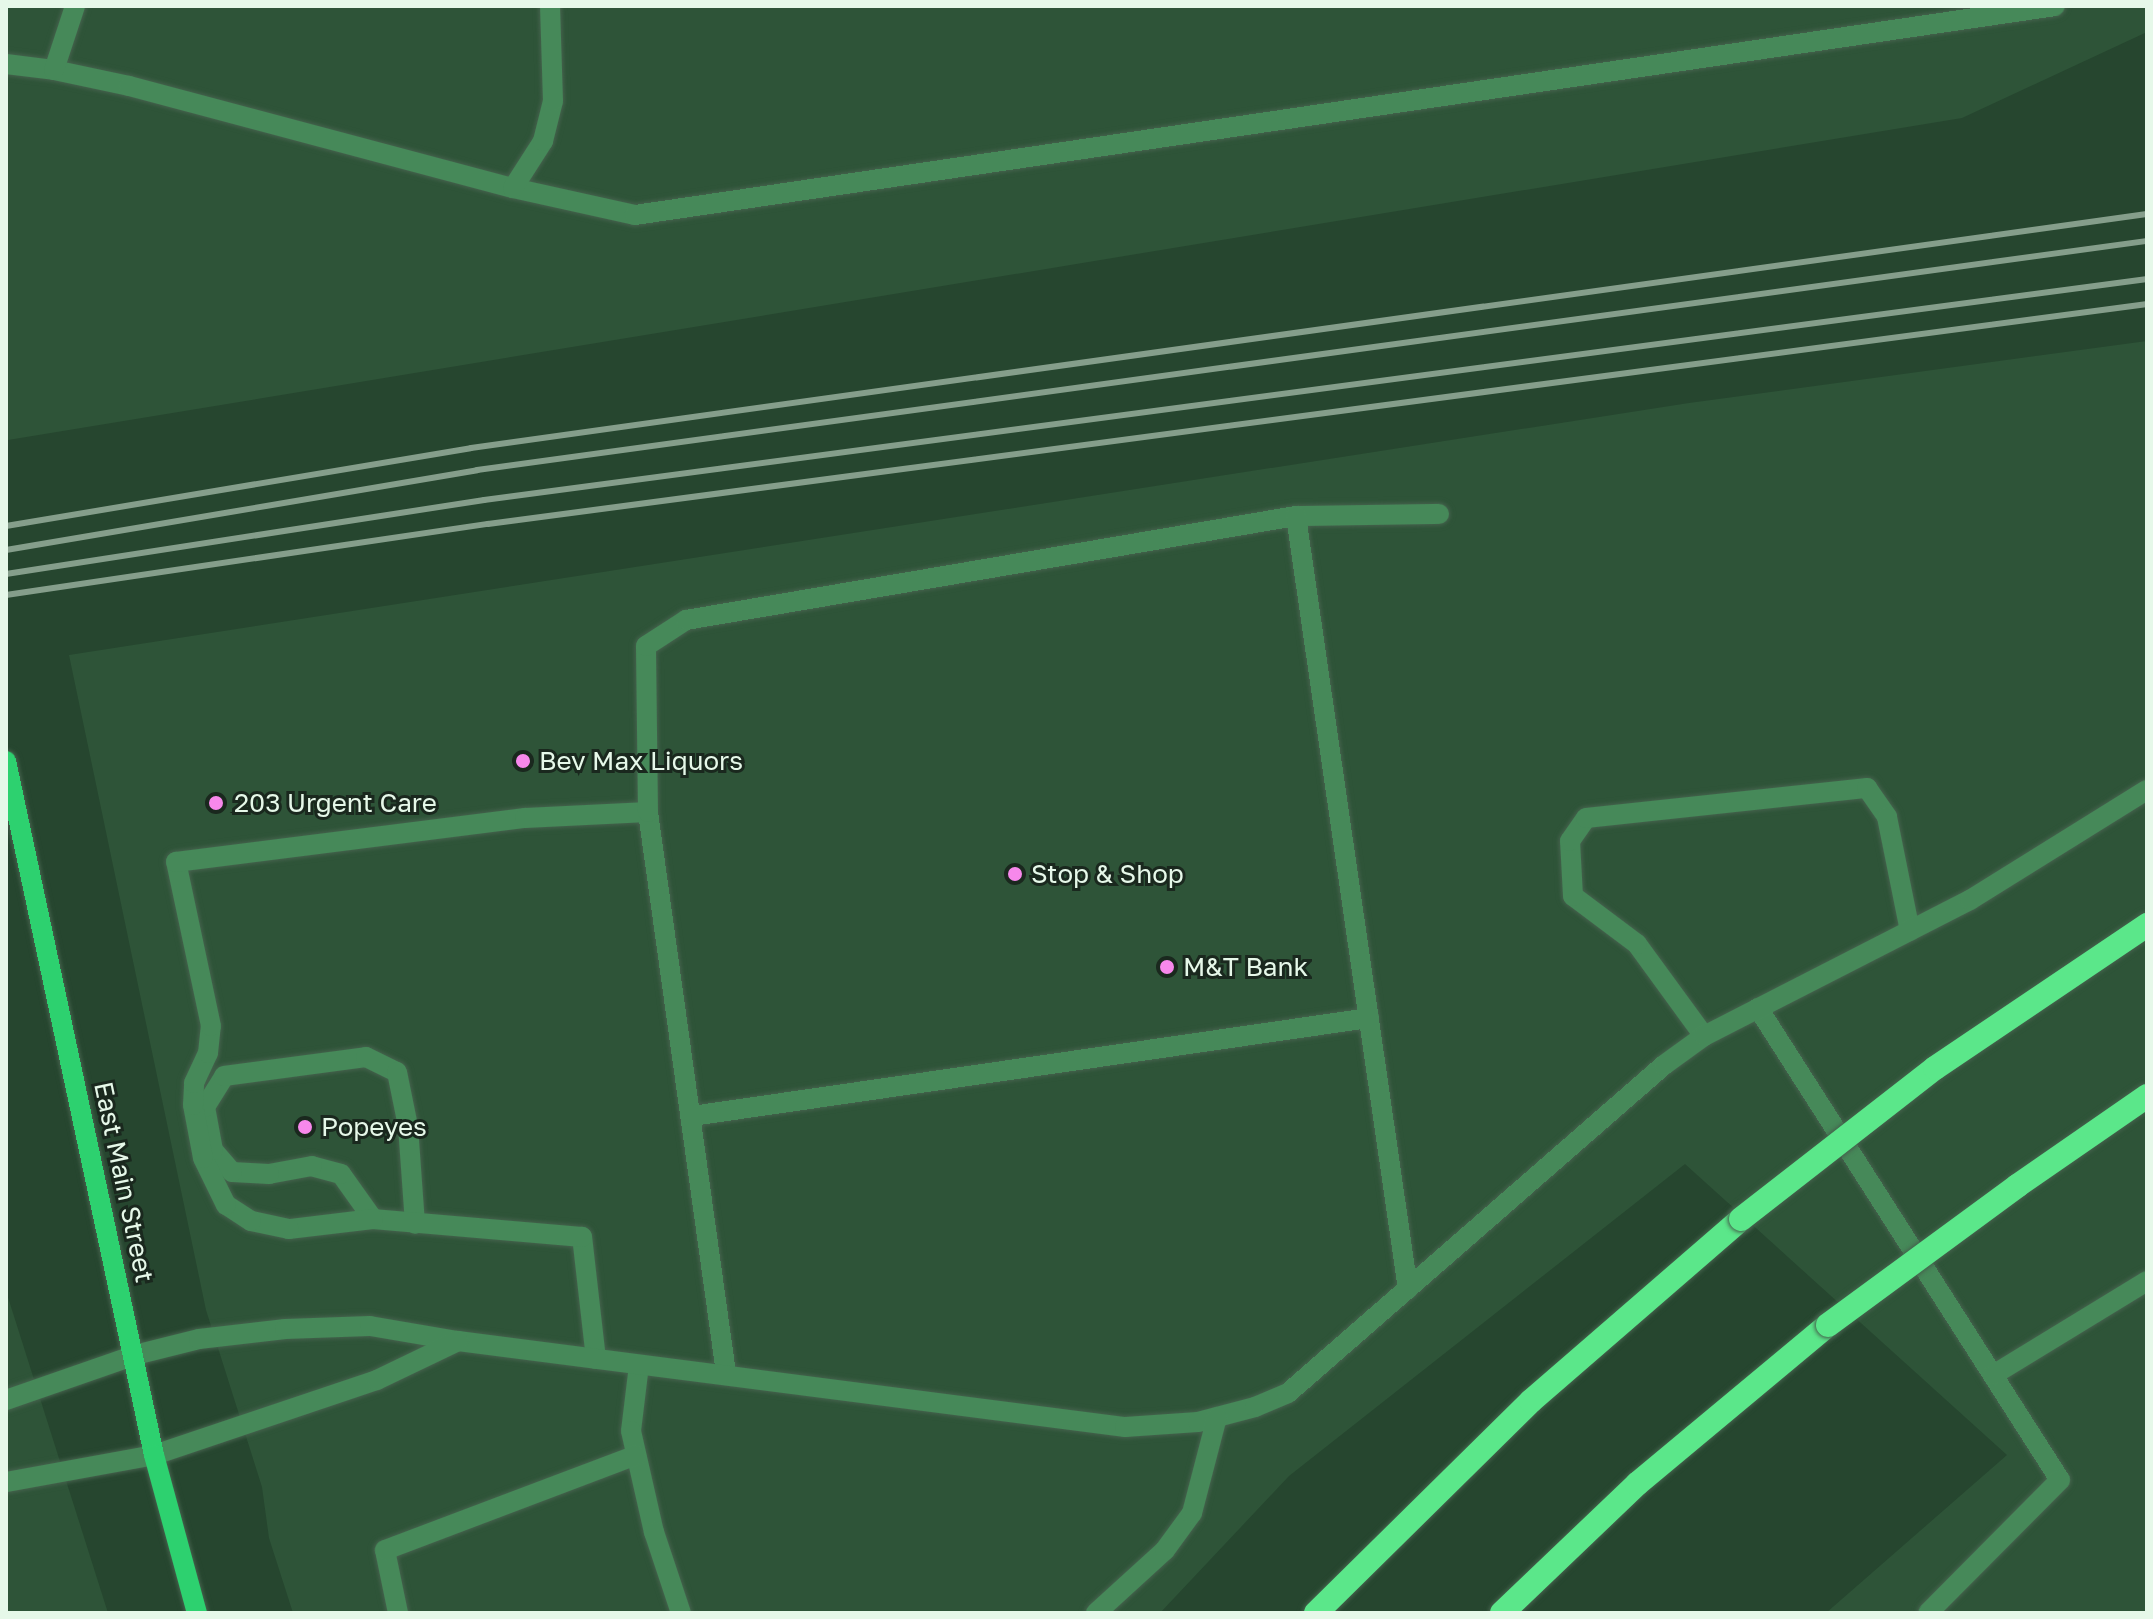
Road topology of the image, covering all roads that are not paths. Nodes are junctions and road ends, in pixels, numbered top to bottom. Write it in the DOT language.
graph roads {
  1 [pos="75,6"];
  2 [pos="550,6"];
  3 [pos="2055,6"];
  4 [pos="6,64"];
  5 [pos="54,70"];
  6 [pos="513,188"];
  7 [pos="1439,514"];
  8 [pos="1296,516"];
  9 [pos="6,761"];
  10 [pos="2147,790"];
  11 [pos="648,812"];
  12 [pos="2147,925"];
  13 [pos="1910,931"];
  14 [pos="1758,1008"];
  15 [pos="1369,1018"];
  16 [pos="1704,1036"];
  17 [pos="2147,1096"];
  18 [pos="692,1116"];
  19 [pos="373,1219"];
  20 [pos="415,1224"];
  21 [pos="2147,1281"];
  22 [pos="1408,1289"];
  23 [pos="458,1341"];
  24 [pos="135,1355"];
  25 [pos="596,1359"];
  26 [pos="639,1365"];
  27 [pos="726,1373"];
  28 [pos="1993,1375"];
  29 [pos="6,1400"];
  30 [pos="1217,1417"];
  31 [pos="154,1455"];
  32 [pos="636,1455"];
  33 [pos="6,1482"];
  34 [pos="197,1613"];
  35 [pos="398,1613"];
  36 [pos="681,1613"];
  37 [pos="1096,1613"];
  38 [pos="1316,1613"];
  39 [pos="1502,1613"];
  40 [pos="1928,1613"];
  1 -- 5 [label="lane"];
  2 -- 6 [label="lane"];
  3 -- 6 [label="lane"];
  4 -- 5 [label="lane"];
  5 -- 6 [label="lane"];
  7 -- 8 [label="lane"];
  8 -- 11 [label="lane"];
  8 -- 15 [label="lane"];
  9 -- 24 [label="main road, East Main Street"];
  10 -- 13 [label="lane"];
  11 -- 18 [label="lane"];
  11 -- 19 [label="lane"];
  12 -- 38 [label="highway, bridge"];
  13 -- 14 [label="lane"];
  13 -- 16 [label="lane"];
  14 -- 16 [label="lane"];
  14 -- 28 [label="lane"];
  15 -- 18 [label="lane"];
  15 -- 22 [label="lane"];
  16 -- 22 [label="lane"];
  17 -- 39 [label="highway, bridge"];
  18 -- 27 [label="lane"];
  19 -- 20 [label="lane"];
  19 -- 20 [label="lane"];
  20 -- 25 [label="lane"];
  21 -- 28 [label="lane"];
  22 -- 30 [label="lane"];
  23 -- 24 [label="lane"];
  23 -- 25 [label="lane"];
  23 -- 31 [label="lane"];
  24 -- 29 [label="lane"];
  24 -- 31 [label="main road, East Main Street"];
  25 -- 26 [label="lane"];
  26 -- 27 [label="lane"];
  26 -- 32 [label="lane"];
  27 -- 30 [label="lane"];
  28 -- 40 [label="lane"];
  30 -- 37 [label="lane"];
  31 -- 33 [label="lane"];
  31 -- 34 [label="main road, East Main Street"];
  32 -- 35 [label="lane"];
  32 -- 36 [label="lane"];
}
